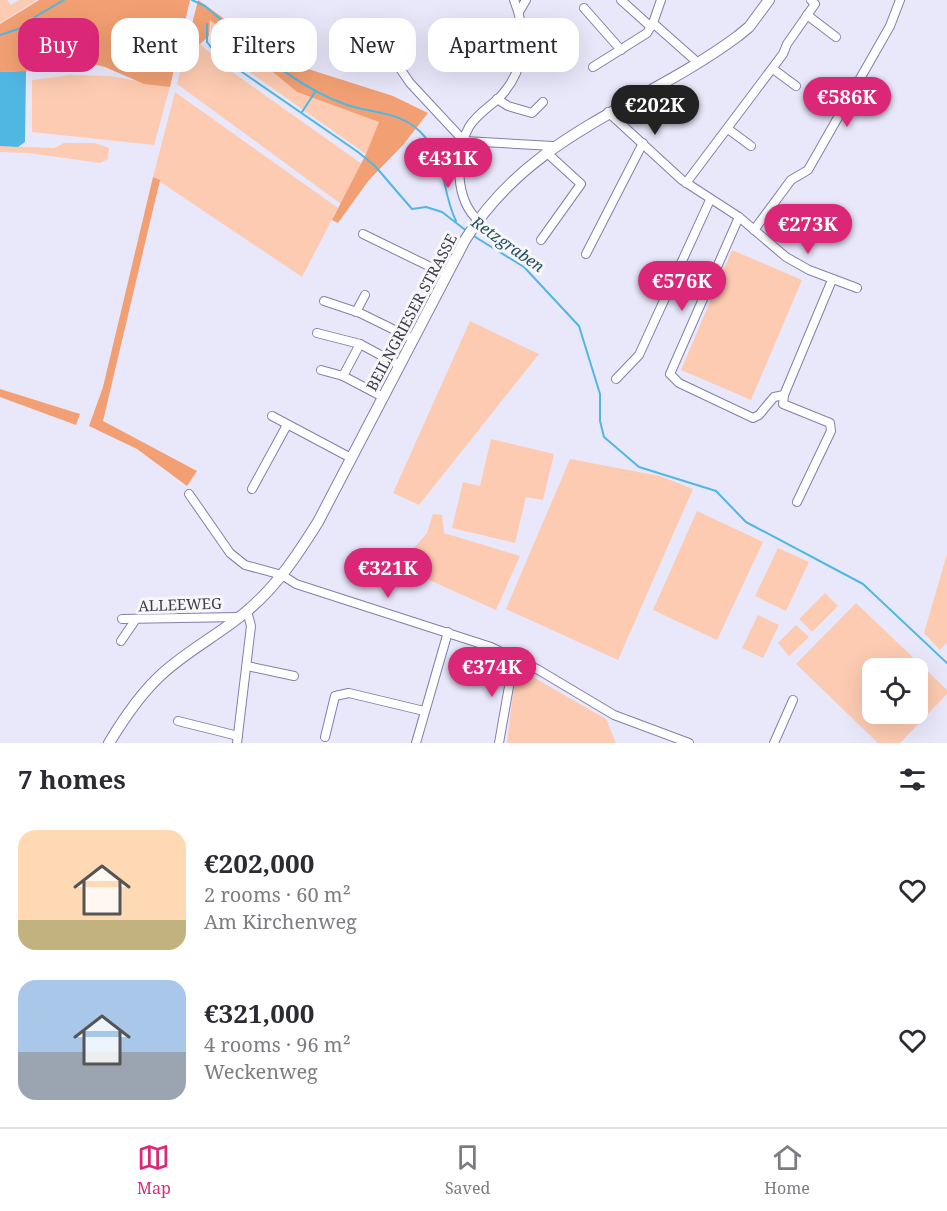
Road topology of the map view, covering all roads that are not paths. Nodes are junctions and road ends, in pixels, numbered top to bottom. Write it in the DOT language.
graph roads {
  1 [pos="514,0"];
  2 [pos="526,0"];
  3 [pos="621,0"];
  4 [pos="661,0"];
  5 [pos="769,0"];
  6 [pos="811,0"];
  7 [pos="900,0"];
  8 [pos="584,8"];
  9 [pos="519,12"];
  10 [pos="807,15"];
  11 [pos="652,25"];
  12 [pos="836,37"];
  13 [pos="621,50"];
  14 [pos="697,62"];
  15 [pos="593,68"];
  16 [pos="773,69"];
  17 [pos="402,72"];
  18 [pos="796,86"];
  19 [pos="498,99"];
  20 [pos="543,102"];
  21 [pos="608,112"];
  22 [pos="728,129"];
  23 [pos="464,141"];
  24 [pos="643,143"];
  25 [pos="751,146"];
  26 [pos="549,149"];
  27 [pos="686,183"];
  28 [pos="710,200"];
  29 [pos="739,217"];
  30 [pos="476,224"];
  31 [pos="754,230"];
  32 [pos="363,234"];
  33 [pos="541,240"];
  34 [pos="586,254"];
  35 [pos="447,275"];
  36 [pos="832,280"];
  37 [pos="857,288"];
  38 [pos="365,295"];
  39 [pos="324,302"];
  40 [pos="356,312"];
  41 [pos="317,333"];
  42 [pos="413,339"];
  43 [pos="360,344"];
  44 [pos="399,365"];
  45 [pos="321,370"];
  46 [pos="343,376"];
  47 [pos="616,379"];
  48 [pos="784,395"];
  49 [pos="383,397"];
  50 [pos="272,417"];
  51 [pos="287,425"];
  52 [pos="351,458"];
  53 [pos="252,489"];
  54 [pos="189,494"];
  55 [pos="797,502"];
  56 [pos="282,575"];
  57 [pos="243,614"];
  58 [pos="122,619"];
  59 [pos="136,619"];
  60 [pos="448,632"];
  61 [pos="121,641"];
  62 [pos="514,658"];
  63 [pos="247,666"];
  64 [pos="294,676"];
  65 [pos="793,700"];
  66 [pos="424,711"];
  67 [pos="178,722"];
  68 [pos="325,738"];
  69 [pos="237,739"];
  70 [pos="109,743"];
  71 [pos="416,743"];
  72 [pos="499,743"];
  73 [pos="689,743"];
  74 [pos="774,743"];
  1 -- 9 [label="street"];
  2 -- 9 [label="street"];
  3 -- 11 [label="street"];
  4 -- 11 [label="street"];
  5 -- 14 [label="main road, BEILNGRIESER STRASSE"];
  6 -- 10 [label="street"];
  7 -- 31 [label="street"];
  8 -- 13 [label="street"];
  9 -- 19 [label="street"];
  10 -- 12 [label="street"];
  10 -- 16 [label="street"];
  11 -- 13 [label="street"];
  11 -- 14 [label="street"];
  13 -- 15 [label="street"];
  14 -- 21 [label="main road, BEILNGRIESER STRASSE"];
  16 -- 18 [label="street"];
  16 -- 22 [label="street"];
  17 -- 23 [label="street"];
  19 -- 20 [label="street"];
  19 -- 23 [label="street"];
  21 -- 24 [label="street"];
  21 -- 26 [label="main road, BEILNGRIESER STRASSE"];
  22 -- 25 [label="street"];
  22 -- 27 [label="street"];
  23 -- 26 [label="street"];
  23 -- 30 [label="street"];
  24 -- 27 [label="street"];
  24 -- 34 [label="street"];
  26 -- 30 [label="main road, BEILNGRIESER STRASSE"];
  26 -- 33 [label="street"];
  27 -- 28 [label="street"];
  28 -- 29 [label="street"];
  28 -- 47 [label="street"];
  29 -- 31 [label="street"];
  29 -- 48 [label="street"];
  30 -- 35 [label="main road, BEILNGRIESER STRASSE"];
  31 -- 36 [label="street"];
  32 -- 35 [label="street"];
  35 -- 42 [label="main road, BEILNGRIESER STRASSE"];
  36 -- 37 [label="street"];
  36 -- 48 [label="street"];
  38 -- 40 [label="street"];
  39 -- 40 [label="street"];
  40 -- 42 [label="street"];
  41 -- 43 [label="street"];
  42 -- 44 [label="main road, BEILNGRIESER STRASSE"];
  43 -- 44 [label="street"];
  43 -- 46 [label="street"];
  44 -- 49 [label="main road, BEILNGRIESER STRASSE"];
  45 -- 46 [label="street"];
  46 -- 49 [label="street"];
  48 -- 55 [label="street"];
  49 -- 52 [label="main road, BEILNGRIESER STRASSE"];
  50 -- 51 [label="street"];
  51 -- 52 [label="street"];
  51 -- 53 [label="street"];
  52 -- 56 [label="main road, BEILNGRIESER STRASSE"];
  54 -- 56 [label="street"];
  56 -- 57 [label="main road, BEILNGRIESER STRASSE"];
  56 -- 60 [label="street"];
  57 -- 59 [label="street, ALLEEWEG"];
  57 -- 63 [label="street"];
  57 -- 70 [label="main road, BEILNGRIESER STRASSE"];
  58 -- 59 [label="street, ALLEEWEG"];
  59 -- 61 [label="street"];
  60 -- 62 [label="street"];
  60 -- 66 [label="street"];
  62 -- 72 [label="street"];
  62 -- 73 [label="street"];
  63 -- 64 [label="street"];
  63 -- 69 [label="street"];
  65 -- 74 [label="street"];
  66 -- 68 [label="street"];
  66 -- 71 [label="street"];
  67 -- 69 [label="street"];
}
